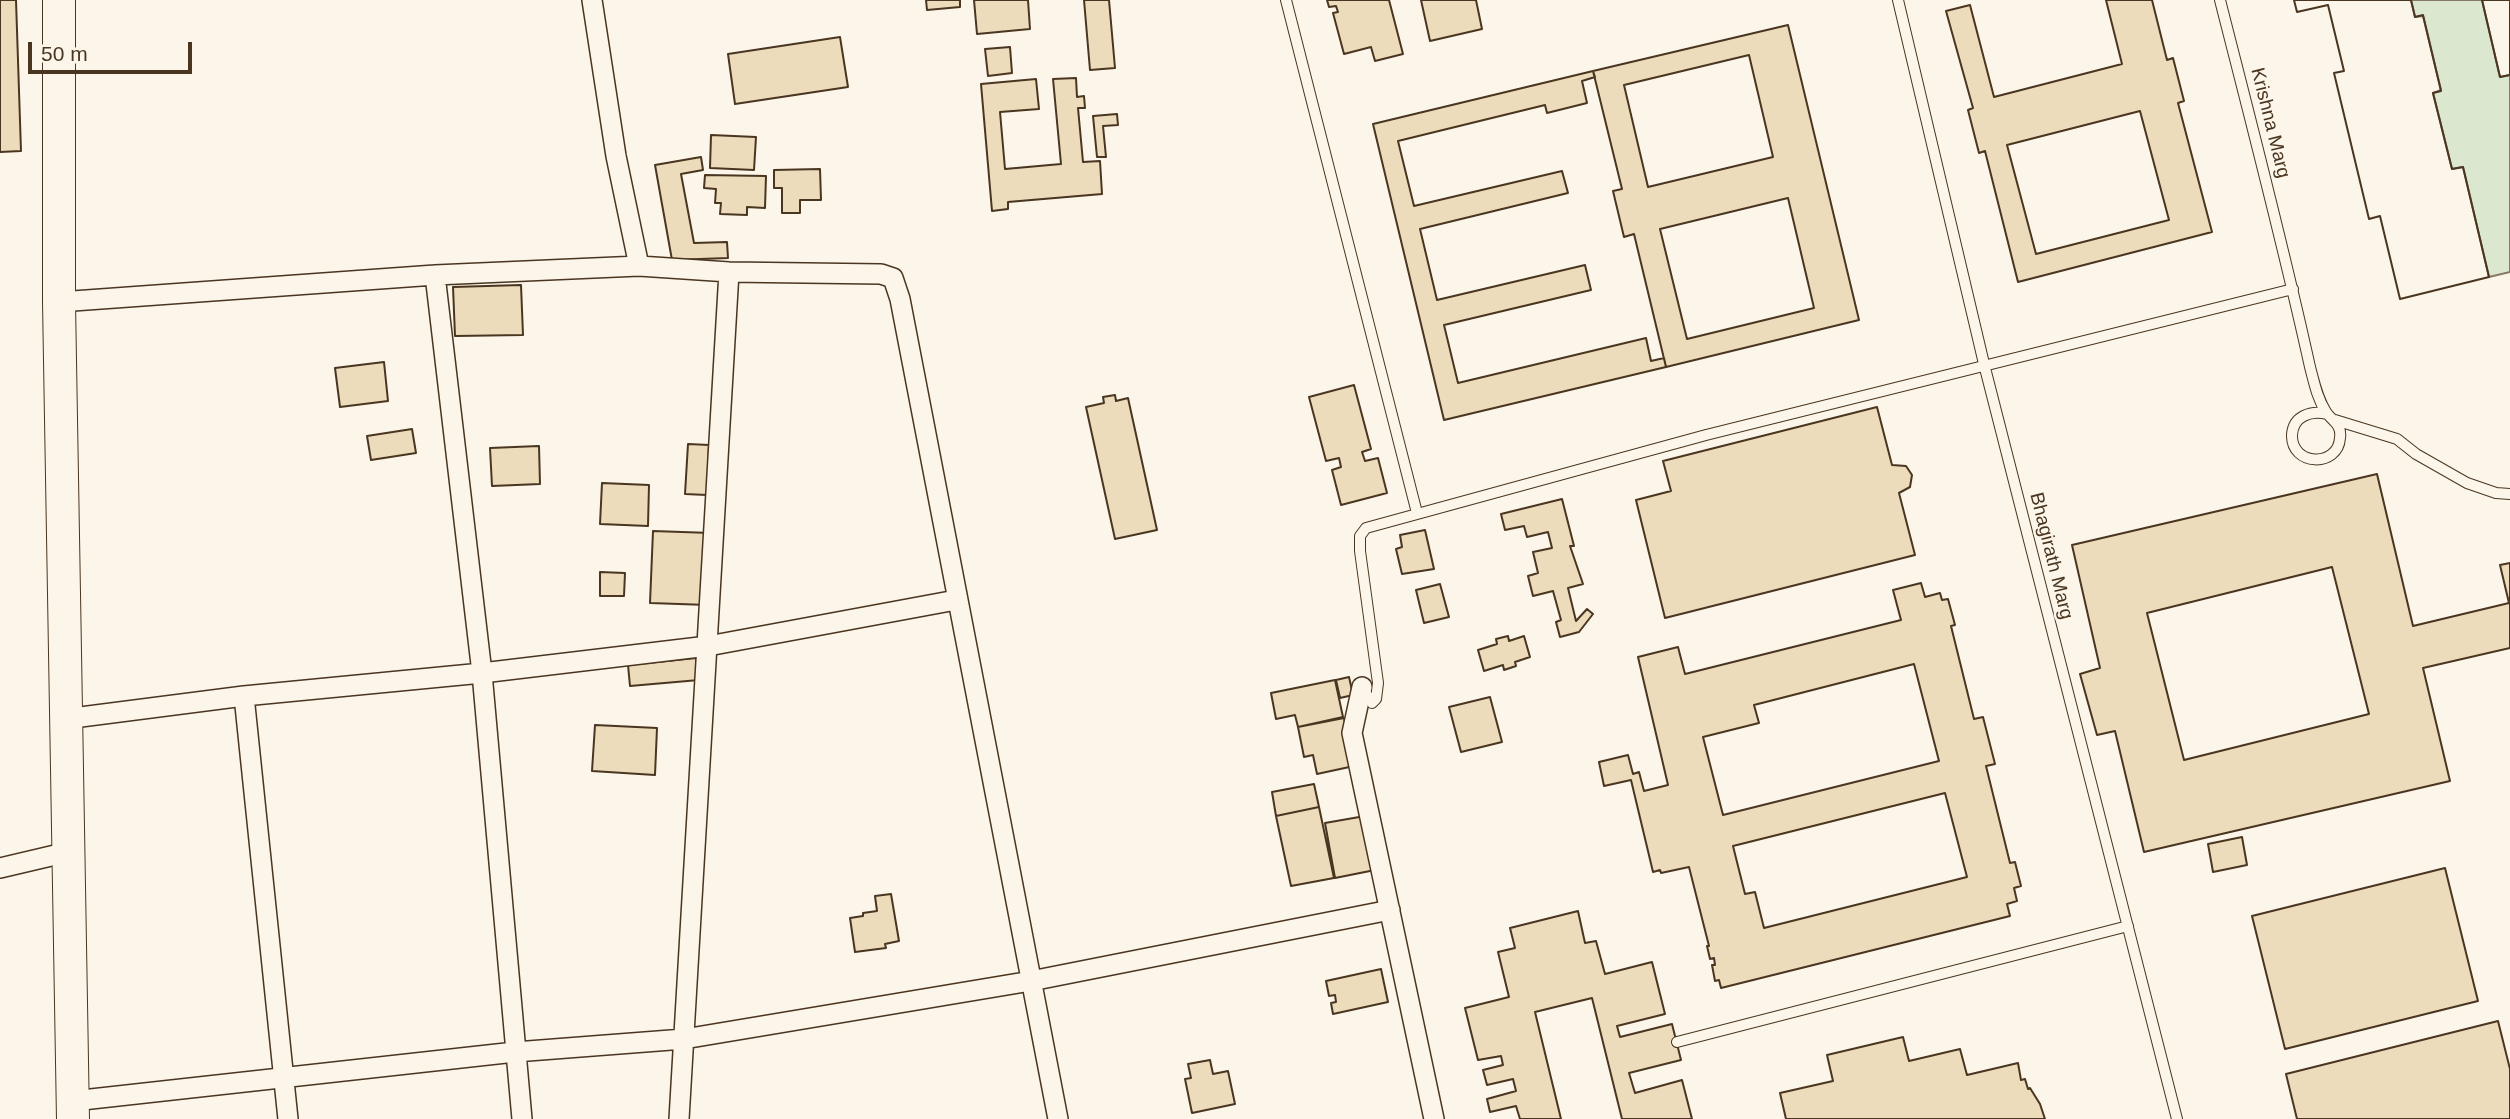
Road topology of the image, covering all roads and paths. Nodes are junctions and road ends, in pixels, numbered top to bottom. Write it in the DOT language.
graph roads {
  1 [pos="51,0"];
  2 [pos="59,0"];
  3 [pos="592,0"];
  4 [pos="1286,0"];
  5 [pos="1898,0"];
  6 [pos="2220,0"];
  7 [pos="58,40"];
  8 [pos="639,266"];
  9 [pos="729,272"];
  10 [pos="435,275"];
  11 [pos="2293,289"];
  12 [pos="59,302"];
  13 [pos="1985,368"];
  14 [pos="2331,417"];
  15 [pos="2510,494"];
  16 [pos="1417,513"];
  17 [pos="957,600"];
  18 [pos="708,646"];
  19 [pos="482,673"];
  20 [pos="1362,687"];
  21 [pos="244,696"];
  22 [pos="65,719"];
  23 [pos="68,852"];
  24 [pos="0,868"];
  25 [pos="1390,910"];
  26 [pos="2127,926"];
  27 [pos="1031,981"];
  28 [pos="684,1039"];
  29 [pos="1677,1042"];
  30 [pos="515,1052"];
  31 [pos="284,1078"];
  32 [pos="73,1110"];
  33 [pos="288,1119"];
  34 [pos="522,1119"];
  35 [pos="680,1119"];
  36 [pos="1059,1119"];
  37 [pos="1434,1119"];
  38 [pos="2177,1119"];
  1 -- 7 [label="main road"];
  2 -- 7 [label="main road"];
  3 -- 8 [label="street"];
  4 -- 16 [label="lane"];
  5 -- 13 [label="lane, Bhagirath Marg"];
  6 -- 11 [label="lane, Krishna Marg"];
  7 -- 12 [label="main road"];
  8 -- 9 [label="street"];
  8 -- 10 [label="street"];
  9 -- 17 [label="street"];
  9 -- 18 [label="street"];
  10 -- 12 [label="street"];
  10 -- 19 [label="street"];
  11 -- 13 [label="lane"];
  11 -- 14 [label="lane, Krishna Marg"];
  12 -- 22 [label="main road"];
  13 -- 16 [label="lane"];
  13 -- 26 [label="lane, Bhagirath Marg"];
  14 -- 14 [label="lane"];
  14 -- 15 [label="lane"];
  16 -- 20 [label="lane"];
  17 -- 18 [label="street"];
  17 -- 27 [label="street"];
  18 -- 19 [label="street"];
  18 -- 28 [label="street"];
  19 -- 21 [label="street"];
  19 -- 30 [label="street"];
  20 -- 25 [label="street"];
  21 -- 22 [label="street"];
  21 -- 31 [label="street"];
  22 -- 23 [label="main road"];
  23 -- 24 [label="street"];
  23 -- 32 [label="main road"];
  25 -- 27 [label="street"];
  25 -- 37 [label="street"];
  26 -- 29 [label="lane"];
  26 -- 38 [label="lane, Bhagirath Marg"];
  27 -- 28 [label="street"];
  27 -- 36 [label="street"];
  28 -- 30 [label="street"];
  28 -- 35 [label="street"];
  30 -- 31 [label="street"];
  30 -- 34 [label="street"];
  31 -- 32 [label="street"];
  31 -- 33 [label="street"];
}
